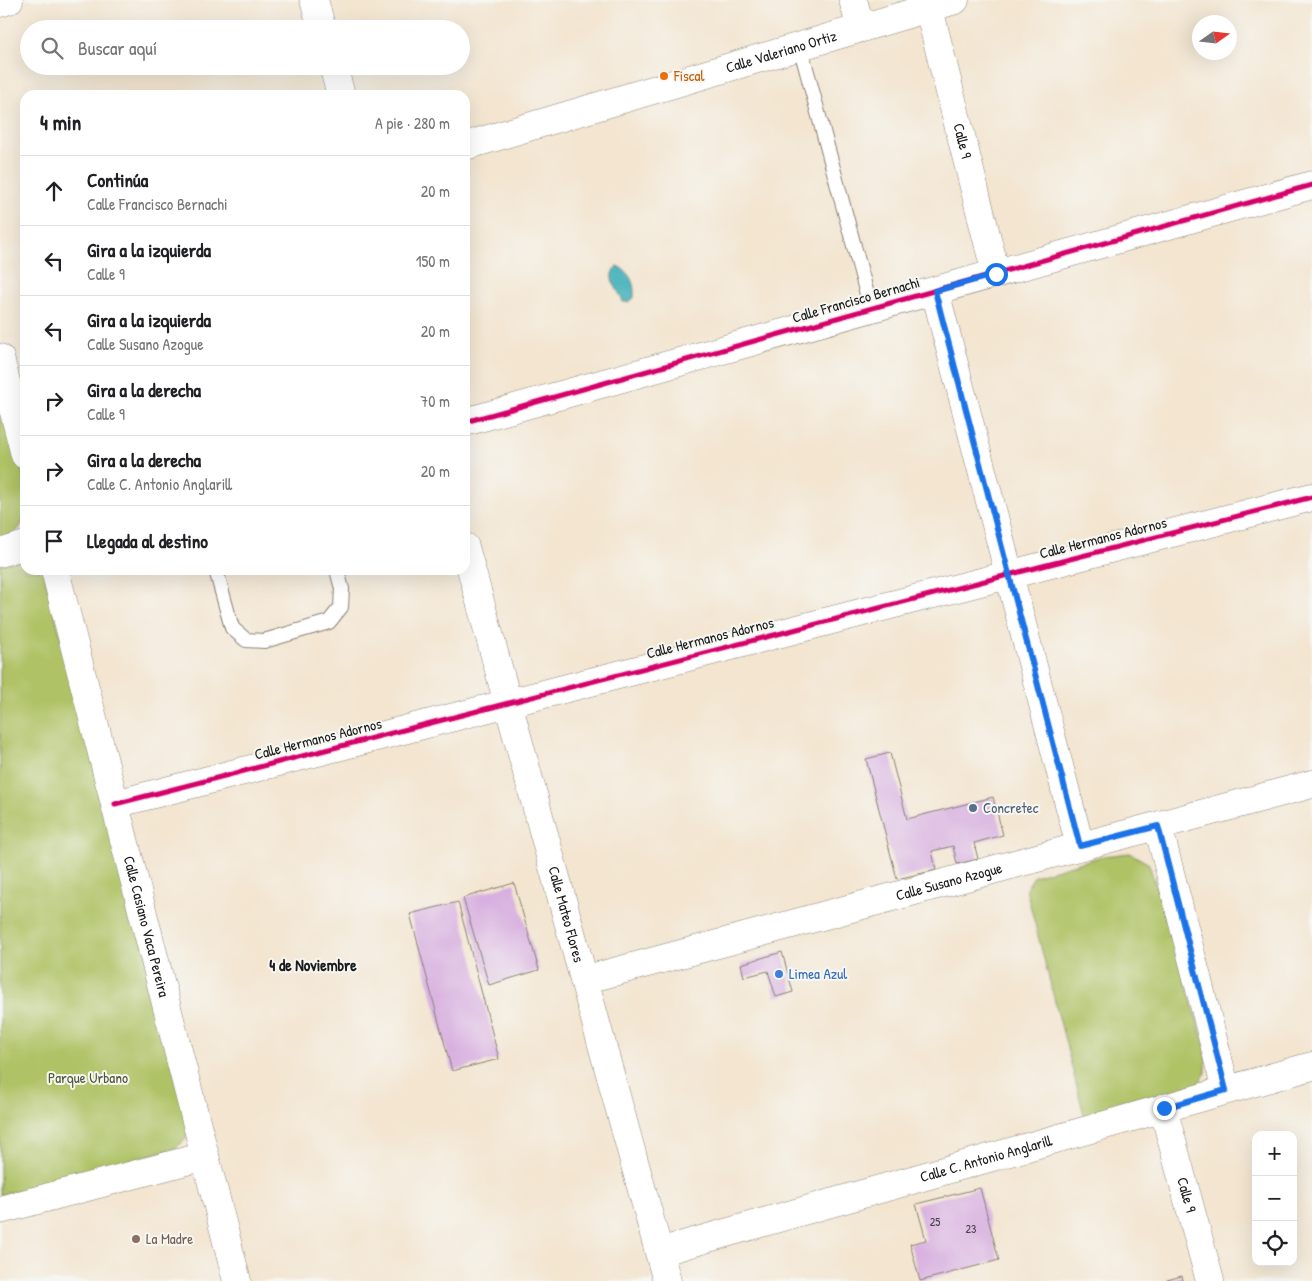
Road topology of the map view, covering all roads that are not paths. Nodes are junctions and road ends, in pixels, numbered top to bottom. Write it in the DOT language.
graph roads {
  1 [pos="314,0"];
  2 [pos="853,0"];
  3 [pos="955,0"];
  4 [pos="929,9"];
  5 [pos="320,20"];
  6 [pos="861,28"];
  7 [pos="800,46"];
  8 [pos="335,75"];
  9 [pos="339,90"];
  10 [pos="470,145"];
  11 [pos="1312,185"];
  12 [pos="996,274"];
  13 [pos="935,291"];
  14 [pos="870,309"];
  15 [pos="0,358"];
  16 [pos="470,421"];
  17 [pos="20,436"];
  18 [pos="1312,497"];
  19 [pos="20,547"];
  20 [pos="0,552"];
  21 [pos="470,565"];
  22 [pos="56,575"];
  23 [pos="217,575"];
  24 [pos="338,575"];
  25 [pos="1009,575"];
  26 [pos="508,703"];
  27 [pos="1312,784"];
  28 [pos="115,804"];
  29 [pos="1158,826"];
  30 [pos="1080,846"];
  31 [pos="584,980"];
  32 [pos="1312,1066"];
  33 [pos="1226,1090"];
  34 [pos="1164,1108"];
  35 [pos="205,1156"];
  36 [pos="0,1210"];
  37 [pos="659,1252"];
  38 [pos="237,1281"];
  39 [pos="667,1281"];
  40 [pos="1210,1281"];
  1 -- 5 [label="street"];
  2 -- 6 [label="street"];
  3 -- 4 [label="street, Calle Valeriano Ortiz"];
  4 -- 6 [label="street, Calle Valeriano Ortiz"];
  4 -- 12 [label="street, Calle 9"];
  6 -- 7 [label="street, Calle Valeriano Ortiz"];
  7 -- 10 [label="street, Calle Valeriano Ortiz"];
  7 -- 14 [label="lane"];
  8 -- 9 [label="street"];
  11 -- 12 [label="street, Calle Francisco Bernachi"];
  12 -- 13 [label="street, Calle Francisco Bernachi"];
  13 -- 14 [label="street, Calle Francisco Bernachi"];
  13 -- 25 [label="street"];
  14 -- 16 [label="street, Calle Francisco Bernachi"];
  15 -- 17 [label="street"];
  18 -- 25 [label="street, Calle Hermanos Adornos"];
  19 -- 20 [label="street"];
  21 -- 26 [label="street, Calle Mateo Flores"];
  22 -- 28 [label="street, Calle Casiano Vaca Pereira"];
  23 -- 24 [label="lane"];
  25 -- 26 [label="street, Calle Hermanos Adornos"];
  25 -- 30 [label="street"];
  26 -- 28 [label="street, Calle Hermanos Adornos"];
  26 -- 31 [label="street, Calle Mateo Flores"];
  27 -- 29 [label="street, Calle Susano Azogue"];
  28 -- 35 [label="street, Calle Casiano Vaca Pereira"];
  29 -- 30 [label="street, Calle Susano Azogue"];
  29 -- 33 [label="street"];
  30 -- 31 [label="street, Calle Susano Azogue"];
  31 -- 37 [label="street, Calle Mateo Flores"];
  32 -- 33 [label="street, Calle C. Antonio Anglarill"];
  33 -- 34 [label="street, Calle C. Antonio Anglarill"];
  34 -- 37 [label="street, Calle C. Antonio Anglarill"];
  34 -- 40 [label="street, Calle 9"];
  35 -- 36 [label="street"];
  35 -- 38 [label="street, Calle Casiano Vaca Pereira"];
  37 -- 39 [label="street, Calle Mateo Flores"];
}
